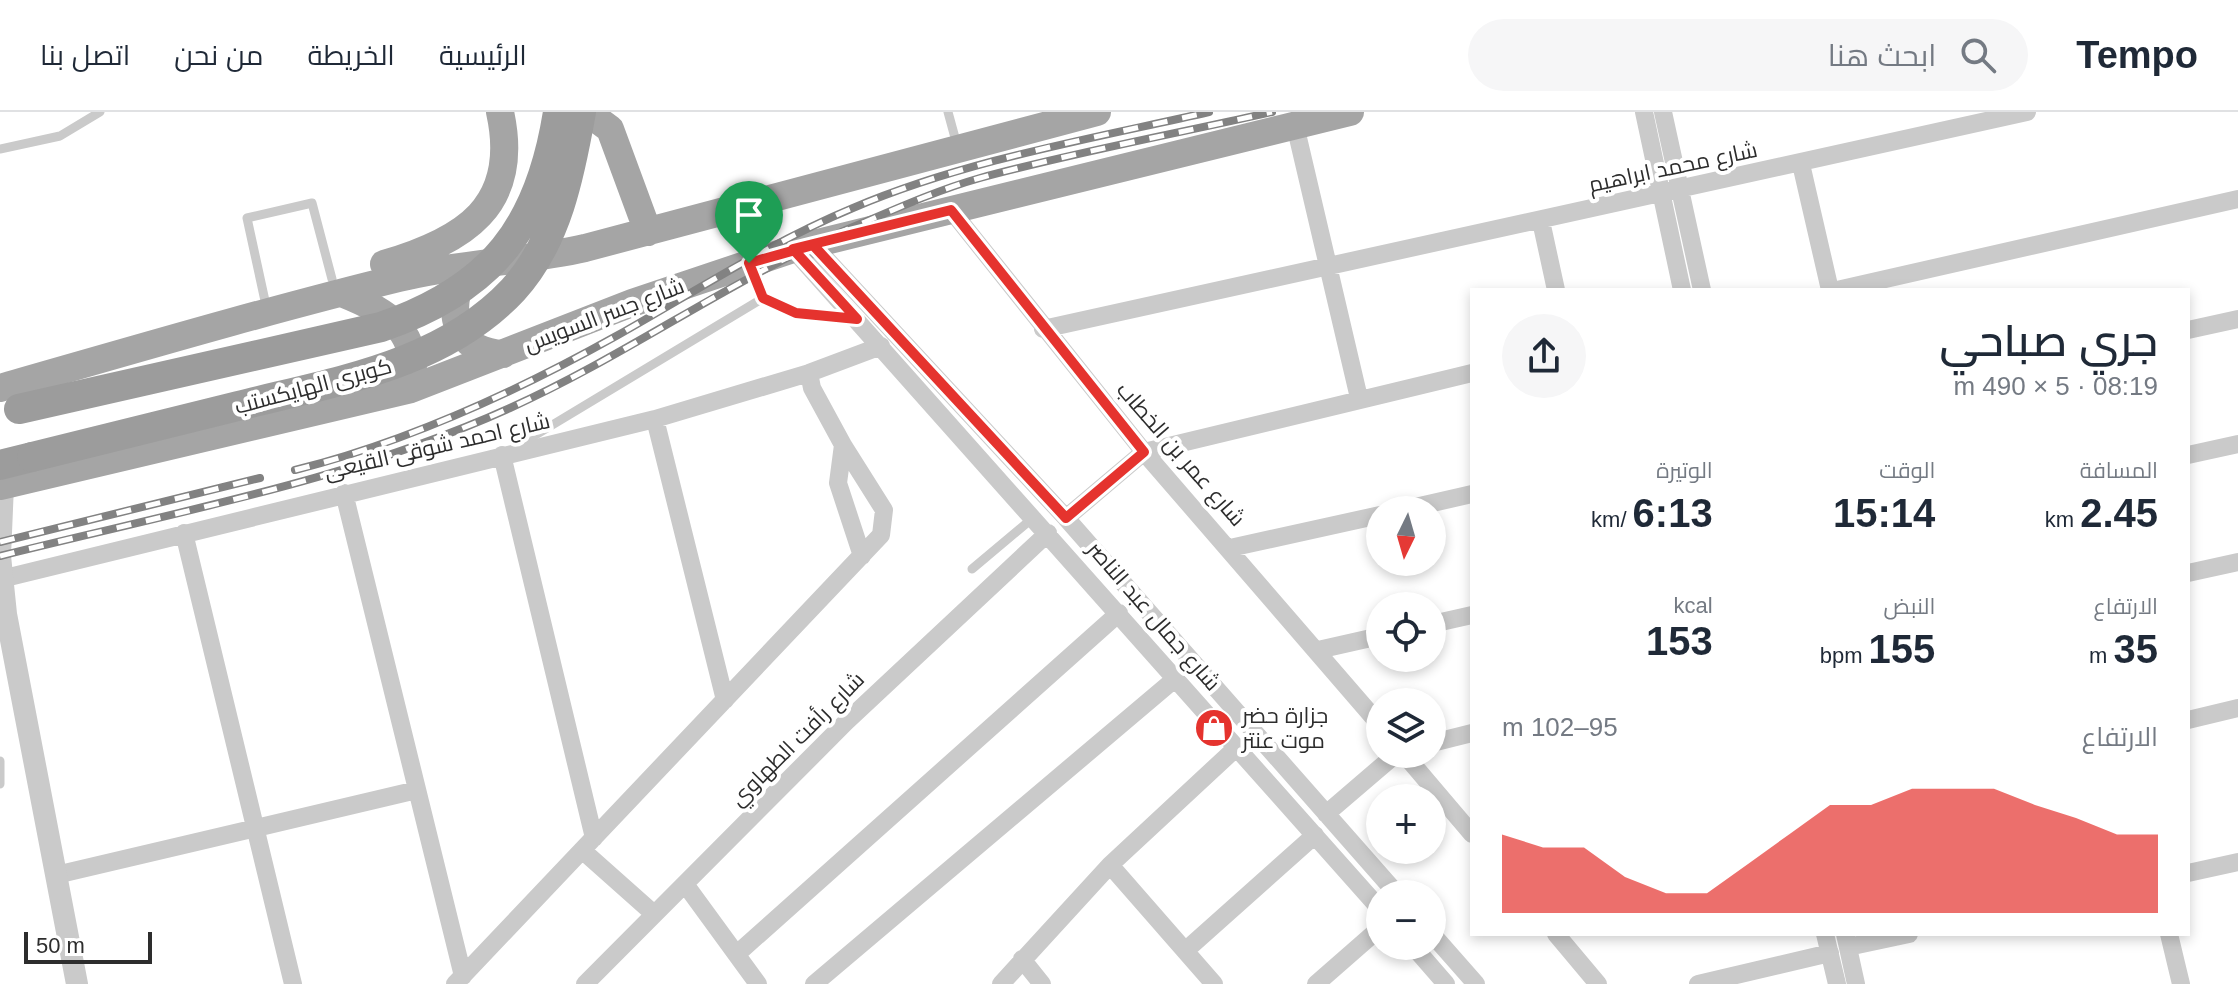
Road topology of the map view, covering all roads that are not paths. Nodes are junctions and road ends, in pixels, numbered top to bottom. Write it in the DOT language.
graph roads {
  1 [pos="100,112"];
  2 [pos="500,112"];
  3 [pos="558,112"];
  4 [pos="584,112"];
  5 [pos="948,112"];
  6 [pos="1097,112"];
  7 [pos="1350,112"];
  8 [pos="1644,112"];
  9 [pos="1663,112"];
  10 [pos="2027,112"];
  11 [pos="1295,125"];
  12 [pos="958,148"];
  13 [pos="0,149"];
  14 [pos="1801,164"];
  15 [pos="1680,190"];
  16 [pos="1661,194"];
  17 [pos="2238,199"];
  18 [pos="951,210"];
  19 [pos="1541,221"];
  20 [pos="648,232"];
  21 [pos="803,247"];
  22 [pos="749,263"];
  23 [pos="1328,267"];
  24 [pos="465,268"];
  25 [pos="338,286"];
  26 [pos="1556,288"];
  27 [pos="1682,288"];
  28 [pos="1702,288"];
  29 [pos="1830,288"];
  30 [pos="1846,288"];
  31 [pos="763,298"];
  32 [pos="277,309"];
  33 [pos="857,319"];
  34 [pos="2238,319"];
  35 [pos="1043,329"];
  36 [pos="2190,330"];
  37 [pos="881,346"];
  38 [pos="503,354"];
  39 [pos="809,373"];
  40 [pos="1470,373"];
  41 [pos="0,388"];
  42 [pos="411,389"];
  43 [pos="1359,398"];
  44 [pos="0,414"];
  45 [pos="655,419"];
  46 [pos="2238,444"];
  47 [pos="843,445"];
  48 [pos="1144,452"];
  49 [pos="502,455"];
  50 [pos="2190,455"];
  51 [pos="1,479"];
  52 [pos="344,493"];
  53 [pos="1470,494"];
  54 [pos="1446,500"];
  55 [pos="1034,517"];
  56 [pos="1066,518"];
  57 [pos="1366,518"];
  58 [pos="184,533"];
  59 [pos="1048,533"];
  60 [pos="1230,548"];
  61 [pos="862,556"];
  62 [pos="2238,562"];
  63 [pos="972,569"];
  64 [pos="2190,573"];
  65 [pos="1,579"];
  66 [pos="1119,613"];
  67 [pos="1470,615"];
  68 [pos="1446,621"];
  69 [pos="1366,639"];
  70 [pos="1318,650"];
  71 [pos="1176,678"];
  72 [pos="725,700"];
  73 [pos="1366,708"];
  74 [pos="2238,708"];
  75 [pos="2190,720"];
  76 [pos="1470,734"];
  77 [pos="1446,740"];
  78 [pos="1237,747"];
  79 [pos="0,761"];
  80 [pos="1380,768"];
  81 [pos="1416,768"];
  82 [pos="0,784"];
  83 [pos="417,790"];
  84 [pos="1326,814"];
  85 [pos="255,828"];
  86 [pos="1470,832"];
  87 [pos="1315,835"];
  88 [pos="588,844"];
  89 [pos="2238,862"];
  90 [pos="1110,865"];
  91 [pos="2190,873"];
  92 [pos="56,875"];
  93 [pos="1385,880"];
  94 [pos="685,884"];
  95 [pos="1366,893"];
  96 [pos="654,914"];
  97 [pos="1558,936"];
  98 [pos="1826,936"];
  99 [pos="1891,936"];
  100 [pos="2169,936"];
  101 [pos="1366,940"];
  102 [pos="1847,941"];
  103 [pos="1446,950"];
  104 [pos="1185,951"];
  105 [pos="738,953"];
  106 [pos="1830,953"];
  107 [pos="1022,959"];
  108 [pos="1425,960"];
  109 [pos="459,980"];
  110 [pos="77,984"];
  111 [pos="293,984"];
  112 [pos="585,984"];
  113 [pos="758,984"];
  114 [pos="814,984"];
  115 [pos="1001,984"];
  116 [pos="1042,984"];
  117 [pos="1214,984"];
  118 [pos="1316,984"];
  119 [pos="1446,984"];
  120 [pos="1476,984"];
  121 [pos="1598,984"];
  122 [pos="1698,984"];
  123 [pos="1837,984"];
  124 [pos="1856,984"];
  125 [pos="2181,984"];
  1 -- 13 [label="lane"];
  2 -- 25 [label="main road"];
  3 -- 44 [label="highway, كوبرى الهايكستب, bridge"];
  4 -- 20 [label="main road"];
  4 -- 51 [label="highway, كوبرى الهايكستب, bridge"];
  5 -- 12 [label="lane"];
  6 -- 12 [label="main road"];
  7 -- 11 [label="main road, شارع جسر السويس"];
  8 -- 16 [label="street"];
  9 -- 15 [label="street"];
  10 -- 14 [label="street, شارع محمد ابراهيم"];
  11 -- 18 [label="main road, شارع جسر السويس"];
  11 -- 23 [label="street"];
  12 -- 20 [label="main road"];
  14 -- 15 [label="street, شارع محمد ابراهيم"];
  14 -- 29 [label="street"];
  15 -- 16 [label="street, شارع محمد ابراهيم"];
  15 -- 28 [label="street"];
  16 -- 19 [label="street, شارع محمد ابراهيم"];
  16 -- 27 [label="street"];
  17 -- 30 [label="street"];
  18 -- 21 [label="main road, شارع جسر السويس"];
  18 -- 35 [label="street, شارع عمر بن الخطاب"];
  19 -- 23 [label="street, شارع محمد ابراهيم"];
  19 -- 26 [label="street"];
  20 -- 24 [label="main road"];
  21 -- 22 [label="main road, شارع جسر السويس"];
  21 -- 33 [label="street, شارع جمال عبد الناصر"];
  21 -- 56 [label="street, شارع جمال عبد الناصر"];
  22 -- 31 [label="lane"];
  22 -- 38 [label="main road, شارع جسر السويس"];
  23 -- 35 [label="street, شارع محمد ابراهيم"];
  23 -- 43 [label="street"];
  24 -- 25 [label="main road"];
  24 -- 38 [label="main road"];
  25 -- 32 [label="main road"];
  25 -- 32 [label="lane"];
  25 -- 42 [label="main road"];
  31 -- 33 [label="lane"];
  31 -- 49 [label="lane"];
  32 -- 41 [label="main road"];
  33 -- 37 [label="street, شارع جمال عبد الناصر"];
  34 -- 36 [label="street"];
  35 -- 48 [label="street, شارع عمر بن الخطاب"];
  37 -- 39 [label="street, شارع احمد شوقى القيعى"];
  37 -- 55 [label="street, شارع جمال عبد الناصر"];
  38 -- 42 [label="main road, شارع جسر السويس"];
  39 -- 45 [label="street, شارع احمد شوقى القيعى"];
  39 -- 47 [label="street"];
  40 -- 43 [label="street"];
  42 -- 51 [label="main road, شارع جسر السويس"];
  43 -- 48 [label="street"];
  45 -- 49 [label="street, شارع احمد شوقى القيعى"];
  45 -- 72 [label="street"];
  46 -- 50 [label="street"];
  47 -- 61 [label="street"];
  47 -- 61 [label="street"];
  48 -- 56 [label="street"];
  48 -- 60 [label="street, شارع عمر بن الخطاب"];
  49 -- 52 [label="street, شارع احمد شوقى القيعى"];
  49 -- 88 [label="street"];
  51 -- 65 [label="street"];
  52 -- 58 [label="street, شارع احمد شوقى القيعى"];
  52 -- 83 [label="street"];
  53 -- 54 [label="street"];
  55 -- 59 [label="street, شارع جمال عبد الناصر"];
  55 -- 63 [label="lane"];
  56 -- 84 [label="street, شارع جمال عبد الناصر"];
  57 -- 60 [label="street"];
  58 -- 65 [label="street, شارع احمد شوقى القيعى"];
  58 -- 85 [label="street"];
  59 -- 66 [label="street, شارع جمال عبد الناصر"];
  59 -- 94 [label="street, شارع رأفت الطهاوي"];
  60 -- 70 [label="street, شارع عمر بن الخطاب"];
  61 -- 72 [label="street"];
  62 -- 64 [label="street"];
  65 -- 92 [label="street"];
  66 -- 71 [label="street, شارع جمال عبد الناصر"];
  66 -- 105 [label="street"];
  67 -- 68 [label="street"];
  69 -- 70 [label="street"];
  70 -- 73 [label="street, شارع عمر بن الخطاب"];
  71 -- 78 [label="street, شارع جمال عبد الناصر"];
  71 -- 114 [label="street"];
  72 -- 88 [label="street"];
  74 -- 75 [label="street"];
  76 -- 77 [label="street"];
  78 -- 87 [label="street, شارع جمال عبد الناصر"];
  78 -- 90 [label="street"];
  79 -- 82 [label="lane"];
  80 -- 84 [label="street"];
  81 -- 86 [label="street"];
  83 -- 85 [label="street"];
  83 -- 109 [label="street"];
  84 -- 93 [label="street, شارع جمال عبد الناصر"];
  85 -- 92 [label="street"];
  85 -- 111 [label="street"];
  87 -- 95 [label="street, شارع جمال عبد الناصر"];
  87 -- 104 [label="street"];
  88 -- 96 [label="street"];
  88 -- 109 [label="street"];
  89 -- 91 [label="street"];
  90 -- 104 [label="street"];
  90 -- 107 [label="street"];
  92 -- 110 [label="street"];
  94 -- 96 [label="street, شارع رأفت الطهاوي"];
  94 -- 105 [label="street"];
  96 -- 112 [label="street, شارع رأفت الطهاوي"];
  97 -- 121 [label="street"];
  98 -- 106 [label="street"];
  99 -- 102 [label="street"];
  100 -- 125 [label="street"];
  101 -- 118 [label="street"];
  102 -- 124 [label="street"];
  103 -- 120 [label="street"];
  104 -- 117 [label="street"];
  105 -- 113 [label="street"];
  106 -- 122 [label="street"];
  106 -- 123 [label="street"];
  107 -- 115 [label="street"];
  107 -- 116 [label="street"];
  108 -- 119 [label="street"];
}
